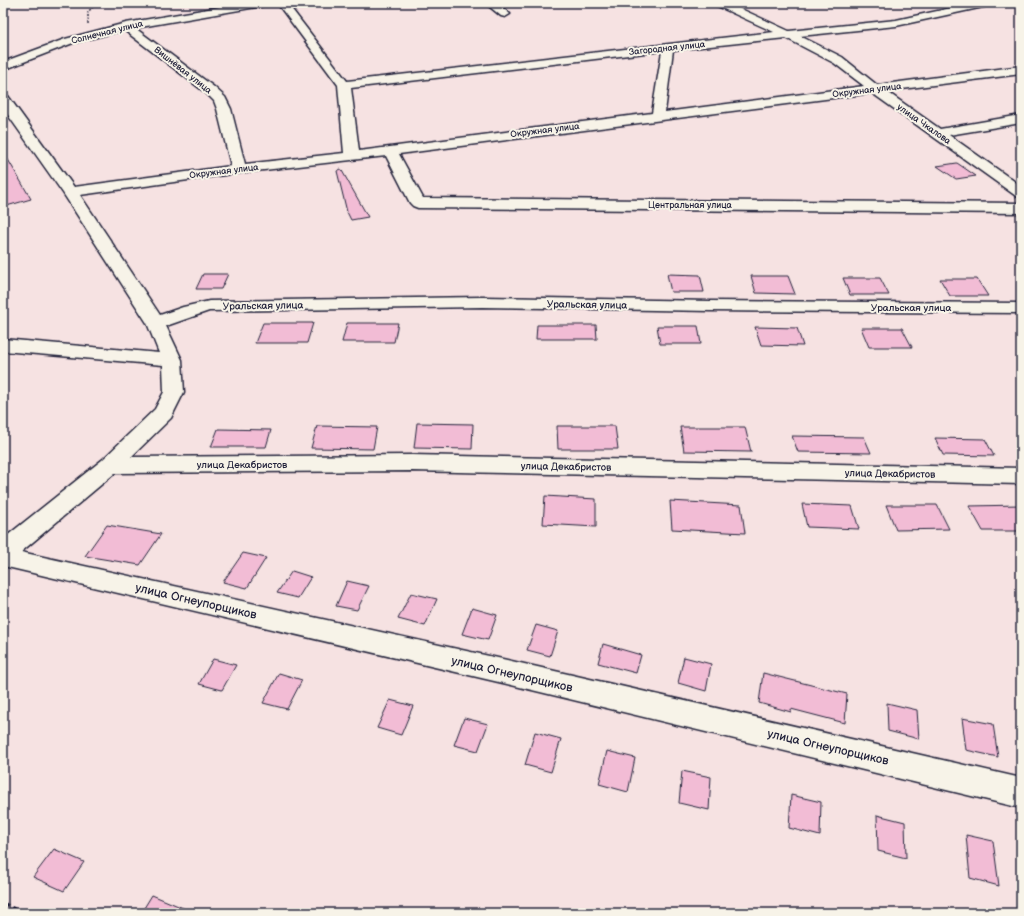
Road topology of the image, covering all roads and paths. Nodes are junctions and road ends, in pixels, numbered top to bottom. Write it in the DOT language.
graph roads {
  1 [pos="262,3"];
  2 [pos="282,3"];
  3 [pos="490,3"];
  4 [pos="719,3"];
  5 [pos="988,3"];
  6 [pos="505,14"];
  7 [pos="126,26"];
  8 [pos="787,34"];
  9 [pos="668,47"];
  10 [pos="3,66"];
  11 [pos="1021,70"];
  12 [pos="344,85"];
  13 [pos="875,89"];
  14 [pos="3,99"];
  15 [pos="658,116"];
  16 [pos="1021,120"];
  17 [pos="938,133"];
  18 [pos="390,151"];
  19 [pos="352,156"];
  20 [pos="239,169"];
  21 [pos="70,192"];
  22 [pos="1021,193"];
  23 [pos="1021,208"];
  24 [pos="1021,308"];
  25 [pos="156,323"];
  26 [pos="3,345"];
  27 [pos="172,360"];
  28 [pos="110,465"];
  29 [pos="1021,476"];
  30 [pos="3,553"];
  31 [pos="3,557"];
  32 [pos="1021,793"];
  33 [pos="3,903"];
  34 [pos="21,913"];
  1 -- 7 [label="street, Солнечная улица"];
  2 -- 12 [label="street"];
  3 -- 6 [label="street"];
  4 -- 8 [label="street, улица Чкалова"];
  5 -- 8 [label="street, Загородная улица"];
  7 -- 10 [label="street, Солнечная улица"];
  7 -- 20 [label="street, Вишнёвая улица"];
  8 -- 9 [label="street, Загородная улица"];
  8 -- 13 [label="street, улица Чкалова"];
  9 -- 12 [label="street, Загородная улица"];
  9 -- 15 [label="street"];
  11 -- 13 [label="street, Окружная улица"];
  12 -- 19 [label="street"];
  13 -- 15 [label="street, Окружная улица"];
  13 -- 17 [label="street, улица Чкалова"];
  14 -- 21 [label="street"];
  15 -- 18 [label="street, Окружная улица"];
  16 -- 17 [label="street"];
  17 -- 22 [label="street, улица Чкалова"];
  18 -- 19 [label="street, Окружная улица"];
  18 -- 23 [label="street, Центральная улица"];
  19 -- 20 [label="street, Окружная улица"];
  20 -- 21 [label="street, Окружная улица"];
  21 -- 25 [label="street"];
  24 -- 25 [label="street, Уральская улица"];
  25 -- 27 [label="street"];
  26 -- 27 [label="street"];
  27 -- 28 [label="street"];
  28 -- 29 [label="street, улица Декабристов"];
  28 -- 30 [label="street"];
  31 -- 32 [label="street, улица Огнеупорщиков"];
  33 -- 34 [label="path"];
}
